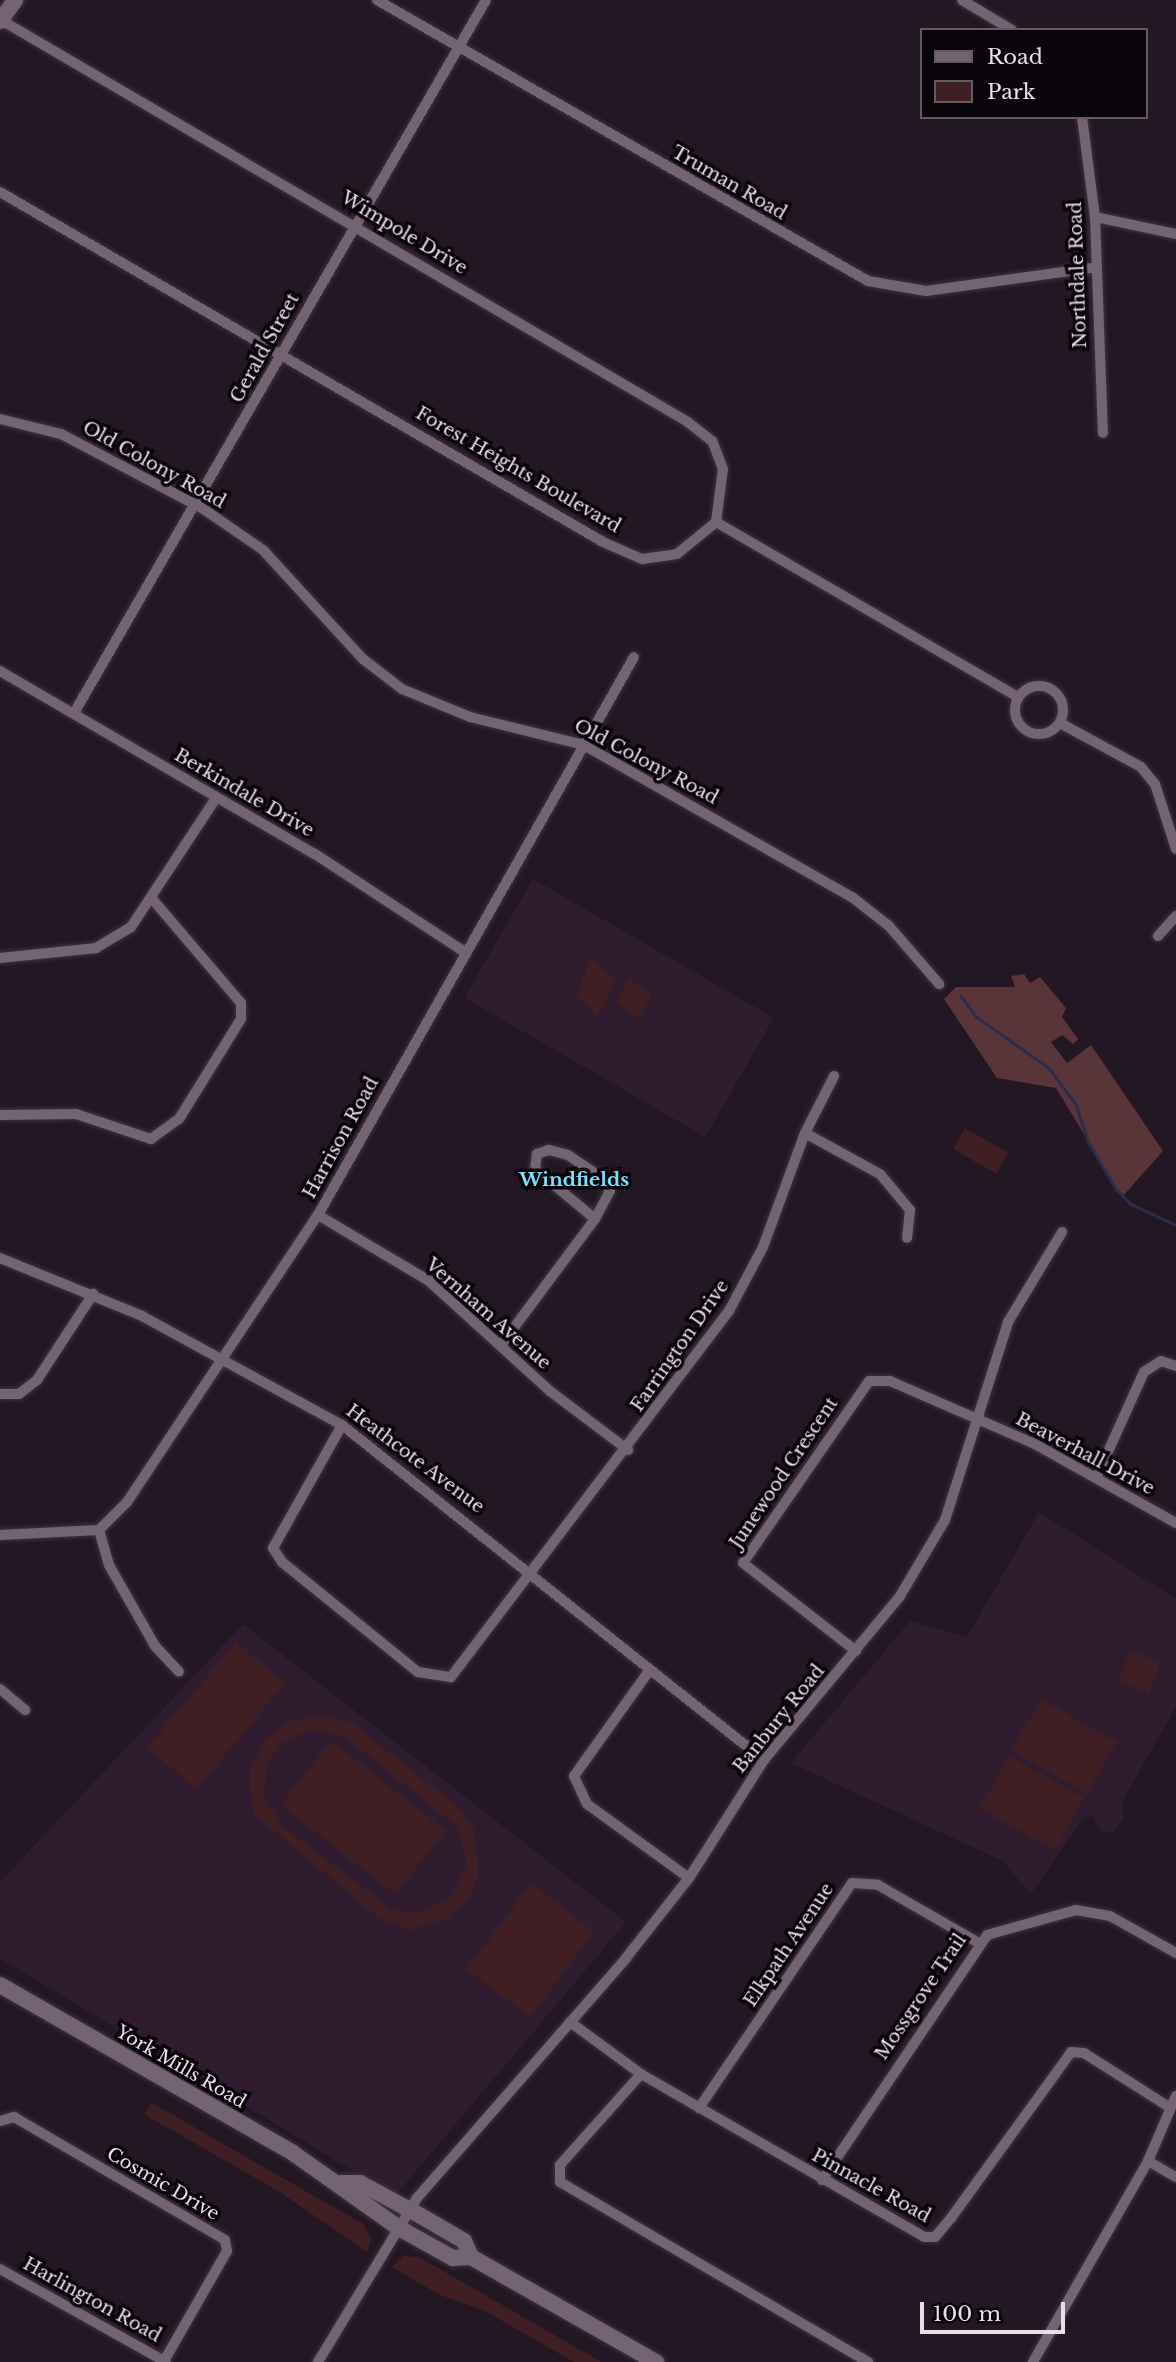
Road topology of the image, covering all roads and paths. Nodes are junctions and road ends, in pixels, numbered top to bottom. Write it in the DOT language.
graph roads {
  1 [pos="15,0"];
  2 [pos="377,0"];
  3 [pos="486,0"];
  4 [pos="962,0"];
  5 [pos="0,21"];
  6 [pos="1010,28"];
  7 [pos="458,47"];
  8 [pos="1082,119"];
  9 [pos="0,192"];
  10 [pos="1095,217"];
  11 [pos="355,225"];
  12 [pos="1176,234"];
  13 [pos="1092,268"];
  14 [pos="283,353"];
  15 [pos="0,419"];
  16 [pos="1103,433"];
  17 [pos="197,505"];
  18 [pos="716,522"];
  19 [pos="634,657"];
  20 [pos="0,671"];
  21 [pos="1018,698"];
  22 [pos="74,713"];
  23 [pos="1060,723"];
  24 [pos="584,744"];
  25 [pos="216,799"];
  26 [pos="1176,849"];
  27 [pos="154,901"];
  28 [pos="1176,916"];
  29 [pos="1158,936"];
  30 [pos="465,952"];
  31 [pos="0,958"];
  32 [pos="939,984"];
  33 [pos="834,1076"];
  34 [pos="0,1115"];
  35 [pos="805,1133"];
  36 [pos="318,1215"];
  37 [pos="595,1219"];
  38 [pos="1062,1233"];
  39 [pos="907,1238"];
  40 [pos="0,1258"];
  41 [pos="93,1294"];
  42 [pos="500,1345"];
  43 [pos="222,1357"];
  44 [pos="1176,1366"];
  45 [pos="0,1394"];
  46 [pos="976,1420"];
  47 [pos="342,1425"];
  48 [pos="628,1450"];
  49 [pos="1097,1476"];
  50 [pos="1176,1523"];
  51 [pos="99,1530"];
  52 [pos="0,1535"];
  53 [pos="531,1573"];
  54 [pos="856,1651"];
  55 [pos="649,1671"];
  56 [pos="179,1672"];
  57 [pos="0,1689"];
  58 [pos="25,1710"];
  59 [pos="764,1760"];
  60 [pos="689,1878"];
  61 [pos="976,1942"];
  62 [pos="1176,1953"];
  63 [pos="0,1985"];
  64 [pos="570,2022"];
  65 [pos="641,2074"];
  66 [pos="1176,2096"];
  67 [pos="1169,2107"];
  68 [pos="699,2108"];
  69 [pos="0,2121"];
  70 [pos="1148,2161"];
  71 [pos="1176,2177"];
  72 [pos="822,2179"];
  73 [pos="341,2183"];
  74 [pos="409,2210"];
  75 [pos="399,2228"];
  76 [pos="471,2257"];
  77 [pos="0,2269"];
  78 [pos="165,2361"];
  79 [pos="318,2362"];
  80 [pos="656,2362"];
  81 [pos="868,2362"];
  82 [pos="1032,2362"];
  1 -- 5 [label="main road"];
  2 -- 7 [label="street, Truman Road"];
  3 -- 7 [label="street, Gerald Street"];
  4 -- 6 [label="street"];
  5 -- 11 [label="street, Wimpole Drive"];
  7 -- 11 [label="street, Gerald Street"];
  7 -- 13 [label="street, Truman Road"];
  8 -- 10 [label="street, Northdale Road"];
  9 -- 14 [label="street, Forest Heights Boulevard"];
  10 -- 12 [label="street"];
  10 -- 13 [label="street, Northdale Road"];
  11 -- 14 [label="street, Gerald Street"];
  11 -- 18 [label="street, Wimpole Drive"];
  13 -- 16 [label="street, Northdale Road"];
  14 -- 17 [label="street, Gerald Street"];
  14 -- 18 [label="street, Forest Heights Boulevard"];
  15 -- 17 [label="street, Old Colony Road"];
  17 -- 22 [label="street, Gerald Street"];
  17 -- 24 [label="street, Old Colony Road"];
  18 -- 21 [label="street"];
  19 -- 24 [label="street, Harrison Road"];
  20 -- 22 [label="street, Berkindale Drive"];
  21 -- 23 [label="street"];
  21 -- 23 [label="street"];
  22 -- 25 [label="street, Berkindale Drive"];
  23 -- 26 [label="street"];
  24 -- 30 [label="street, Harrison Road"];
  24 -- 32 [label="street, Old Colony Road"];
  25 -- 27 [label="street"];
  25 -- 30 [label="street, Berkindale Drive"];
  27 -- 31 [label="street"];
  27 -- 34 [label="street"];
  28 -- 29 [label="street"];
  30 -- 36 [label="street, Harrison Road"];
  33 -- 35 [label="street, Farrington Drive"];
  35 -- 39 [label="street"];
  35 -- 48 [label="street, Farrington Drive"];
  36 -- 42 [label="street, Vernham Avenue"];
  36 -- 43 [label="street, Harrison Road"];
  37 -- 37 [label="street"];
  37 -- 42 [label="street"];
  38 -- 46 [label="street, Banbury Road"];
  40 -- 41 [label="street, Heathcote Avenue"];
  41 -- 43 [label="street, Heathcote Avenue"];
  41 -- 45 [label="street"];
  42 -- 48 [label="street, Vernham Avenue"];
  43 -- 47 [label="street, Heathcote Avenue"];
  43 -- 51 [label="street, Harrison Road"];
  44 -- 49 [label="street"];
  46 -- 49 [label="street, Beaverhall Drive"];
  46 -- 54 [label="street, Banbury Road"];
  46 -- 54 [label="street, Junewood Crescent"];
  47 -- 53 [label="street, Heathcote Avenue"];
  47 -- 53 [label="street, Farrington Drive"];
  48 -- 53 [label="street, Farrington Drive"];
  49 -- 50 [label="street, Beaverhall Drive"];
  51 -- 52 [label="street"];
  51 -- 56 [label="street"];
  53 -- 55 [label="street, Heathcote Avenue"];
  54 -- 59 [label="street, Banbury Road"];
  55 -- 59 [label="street, Heathcote Avenue"];
  55 -- 60 [label="street"];
  57 -- 58 [label="street"];
  59 -- 60 [label="street, Banbury Road"];
  60 -- 64 [label="street, Banbury Road"];
  61 -- 62 [label="street, Mossgrove Trail"];
  61 -- 68 [label="street, Elkpath Avenue"];
  61 -- 72 [label="street, Mossgrove Trail"];
  63 -- 73 [label="main road, York Mills Road"];
  64 -- 65 [label="street, Pinnacle Road"];
  64 -- 74 [label="street, Banbury Road"];
  65 -- 68 [label="street, Pinnacle Road"];
  65 -- 81 [label="street"];
  66 -- 67 [label="street"];
  67 -- 70 [label="street"];
  67 -- 72 [label="street, Pinnacle Road"];
  68 -- 72 [label="street, Pinnacle Road"];
  69 -- 78 [label="street, Cosmic Drive"];
  70 -- 71 [label="street"];
  70 -- 82 [label="street"];
  73 -- 74 [label="main road, York Mills Road"];
  73 -- 75 [label="main road, York Mills Road"];
  74 -- 75 [label="street, Banbury Road"];
  74 -- 76 [label="main road, York Mills Road"];
  75 -- 76 [label="main road, York Mills Road"];
  75 -- 79 [label="street, Banbury Road"];
  76 -- 80 [label="main road, York Mills Road"];
  77 -- 78 [label="street, Harlington Road"];
}
